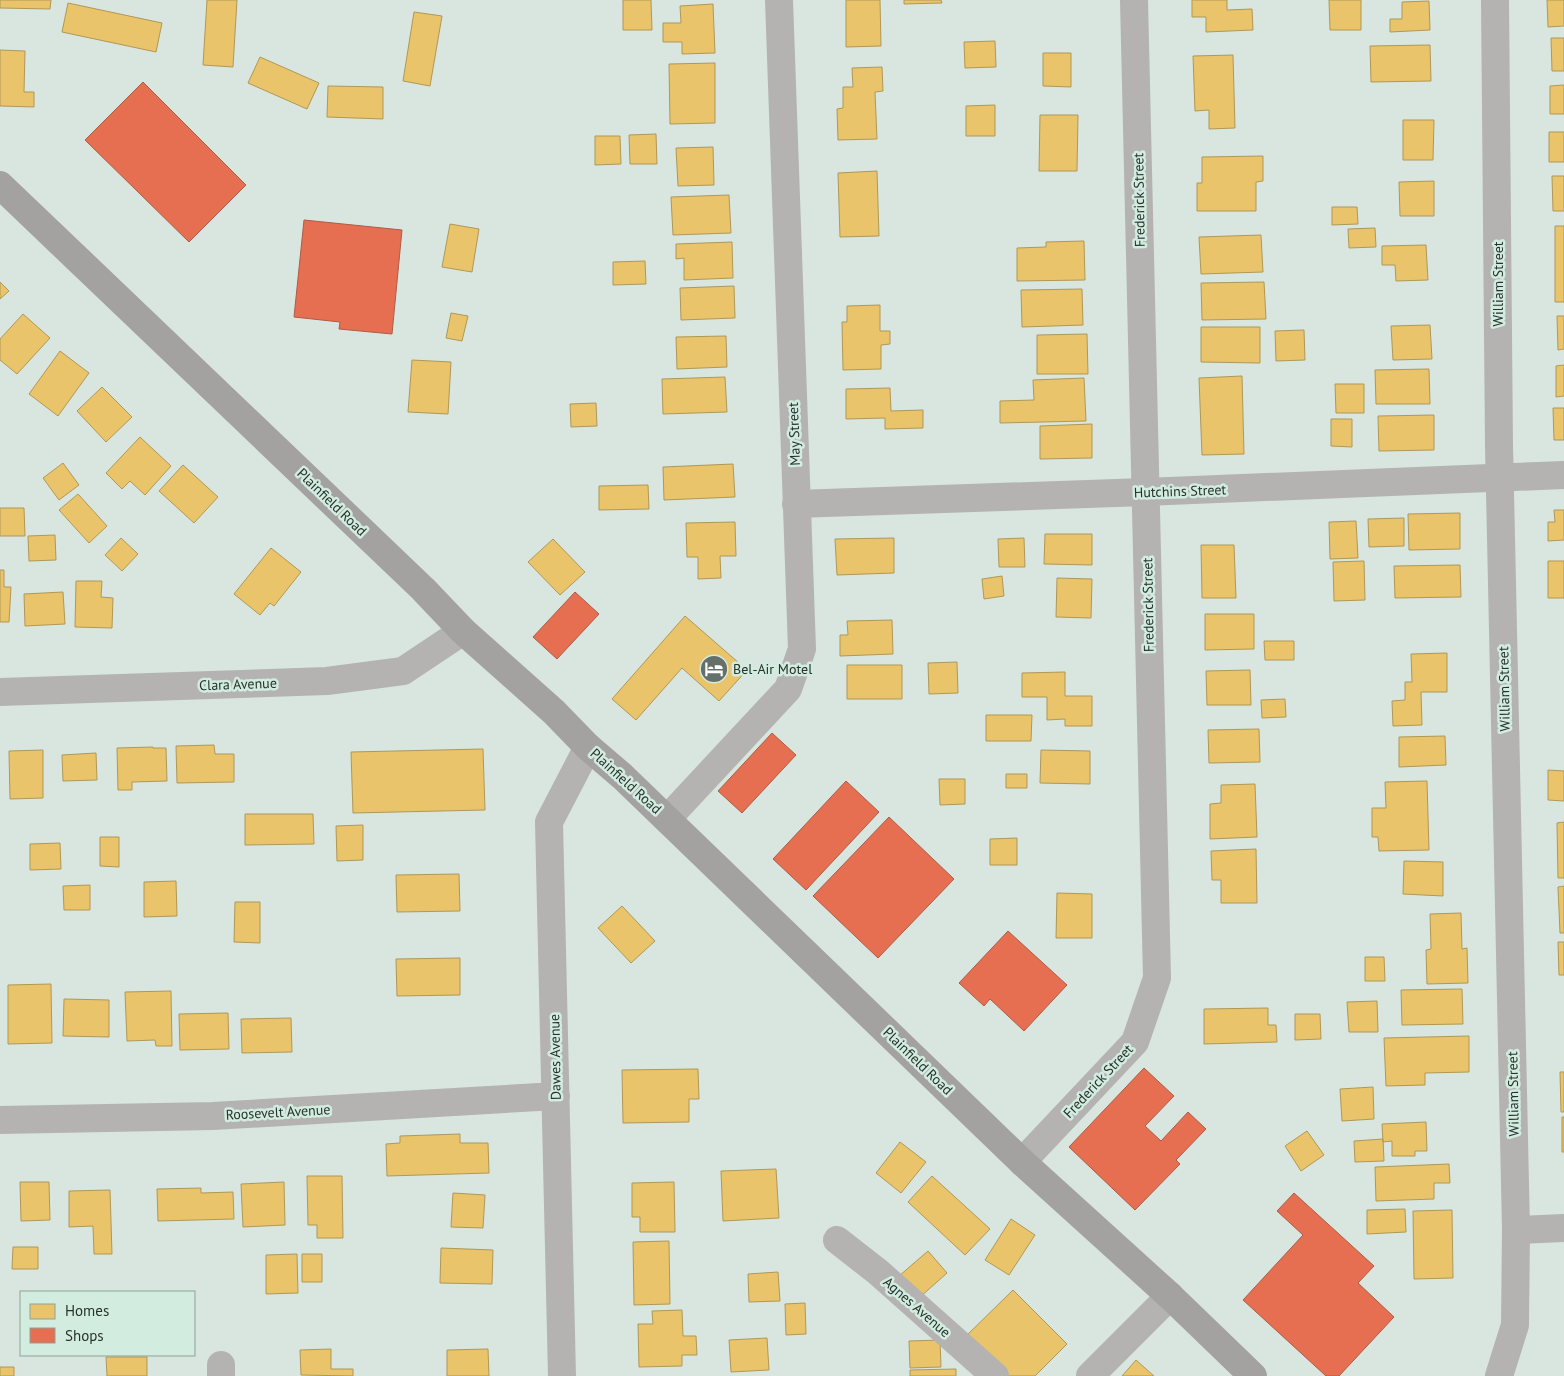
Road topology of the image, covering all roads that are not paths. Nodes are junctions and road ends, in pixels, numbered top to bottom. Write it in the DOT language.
graph roads {
  1 [pos="779,0"];
  2 [pos="1134,0"];
  3 [pos="1495,0"];
  4 [pos="0,185"];
  5 [pos="1564,475"];
  6 [pos="1500,478"];
  7 [pos="1145,492"];
  8 [pos="796,504"];
  9 [pos="463,631"];
  10 [pos="0,692"];
  11 [pos="588,747"];
  12 [pos="667,819"];
  13 [pos="556,1096"];
  14 [pos="0,1120"];
  15 [pos="1022,1162"];
  16 [pos="1564,1228"];
  17 [pos="1516,1230"];
  18 [pos="836,1240"];
  19 [pos="1170,1296"];
  20 [pos="562,1376"];
  21 [pos="995,1376"];
  22 [pos="1090,1376"];
  23 [pos="1253,1376"];
  24 [pos="1499,1376"];
  1 -- 8 [label="street, May Street"];
  2 -- 7 [label="street, Frederick Street"];
  3 -- 6 [label="street, William Street"];
  4 -- 9 [label="main road, Plainfield Road"];
  5 -- 6 [label="street, Hutchins Street"];
  6 -- 7 [label="street, Hutchins Street"];
  6 -- 17 [label="street, William Street"];
  7 -- 8 [label="street, Hutchins Street"];
  7 -- 15 [label="street, Frederick Street"];
  8 -- 12 [label="street, May Street"];
  9 -- 10 [label="street, Clara Avenue"];
  9 -- 11 [label="main road, Plainfield Road"];
  11 -- 12 [label="main road, Plainfield Road"];
  11 -- 13 [label="street, Dawes Avenue"];
  12 -- 15 [label="main road, Plainfield Road"];
  13 -- 14 [label="street, Roosevelt Avenue"];
  13 -- 20 [label="street, Dawes Avenue"];
  15 -- 19 [label="main road, Plainfield Road"];
  16 -- 17 [label="street"];
  17 -- 24 [label="street, William Street"];
  18 -- 21 [label="street, Agnes Avenue"];
  19 -- 22 [label="street"];
  19 -- 23 [label="main road, Plainfield Road"];
}
